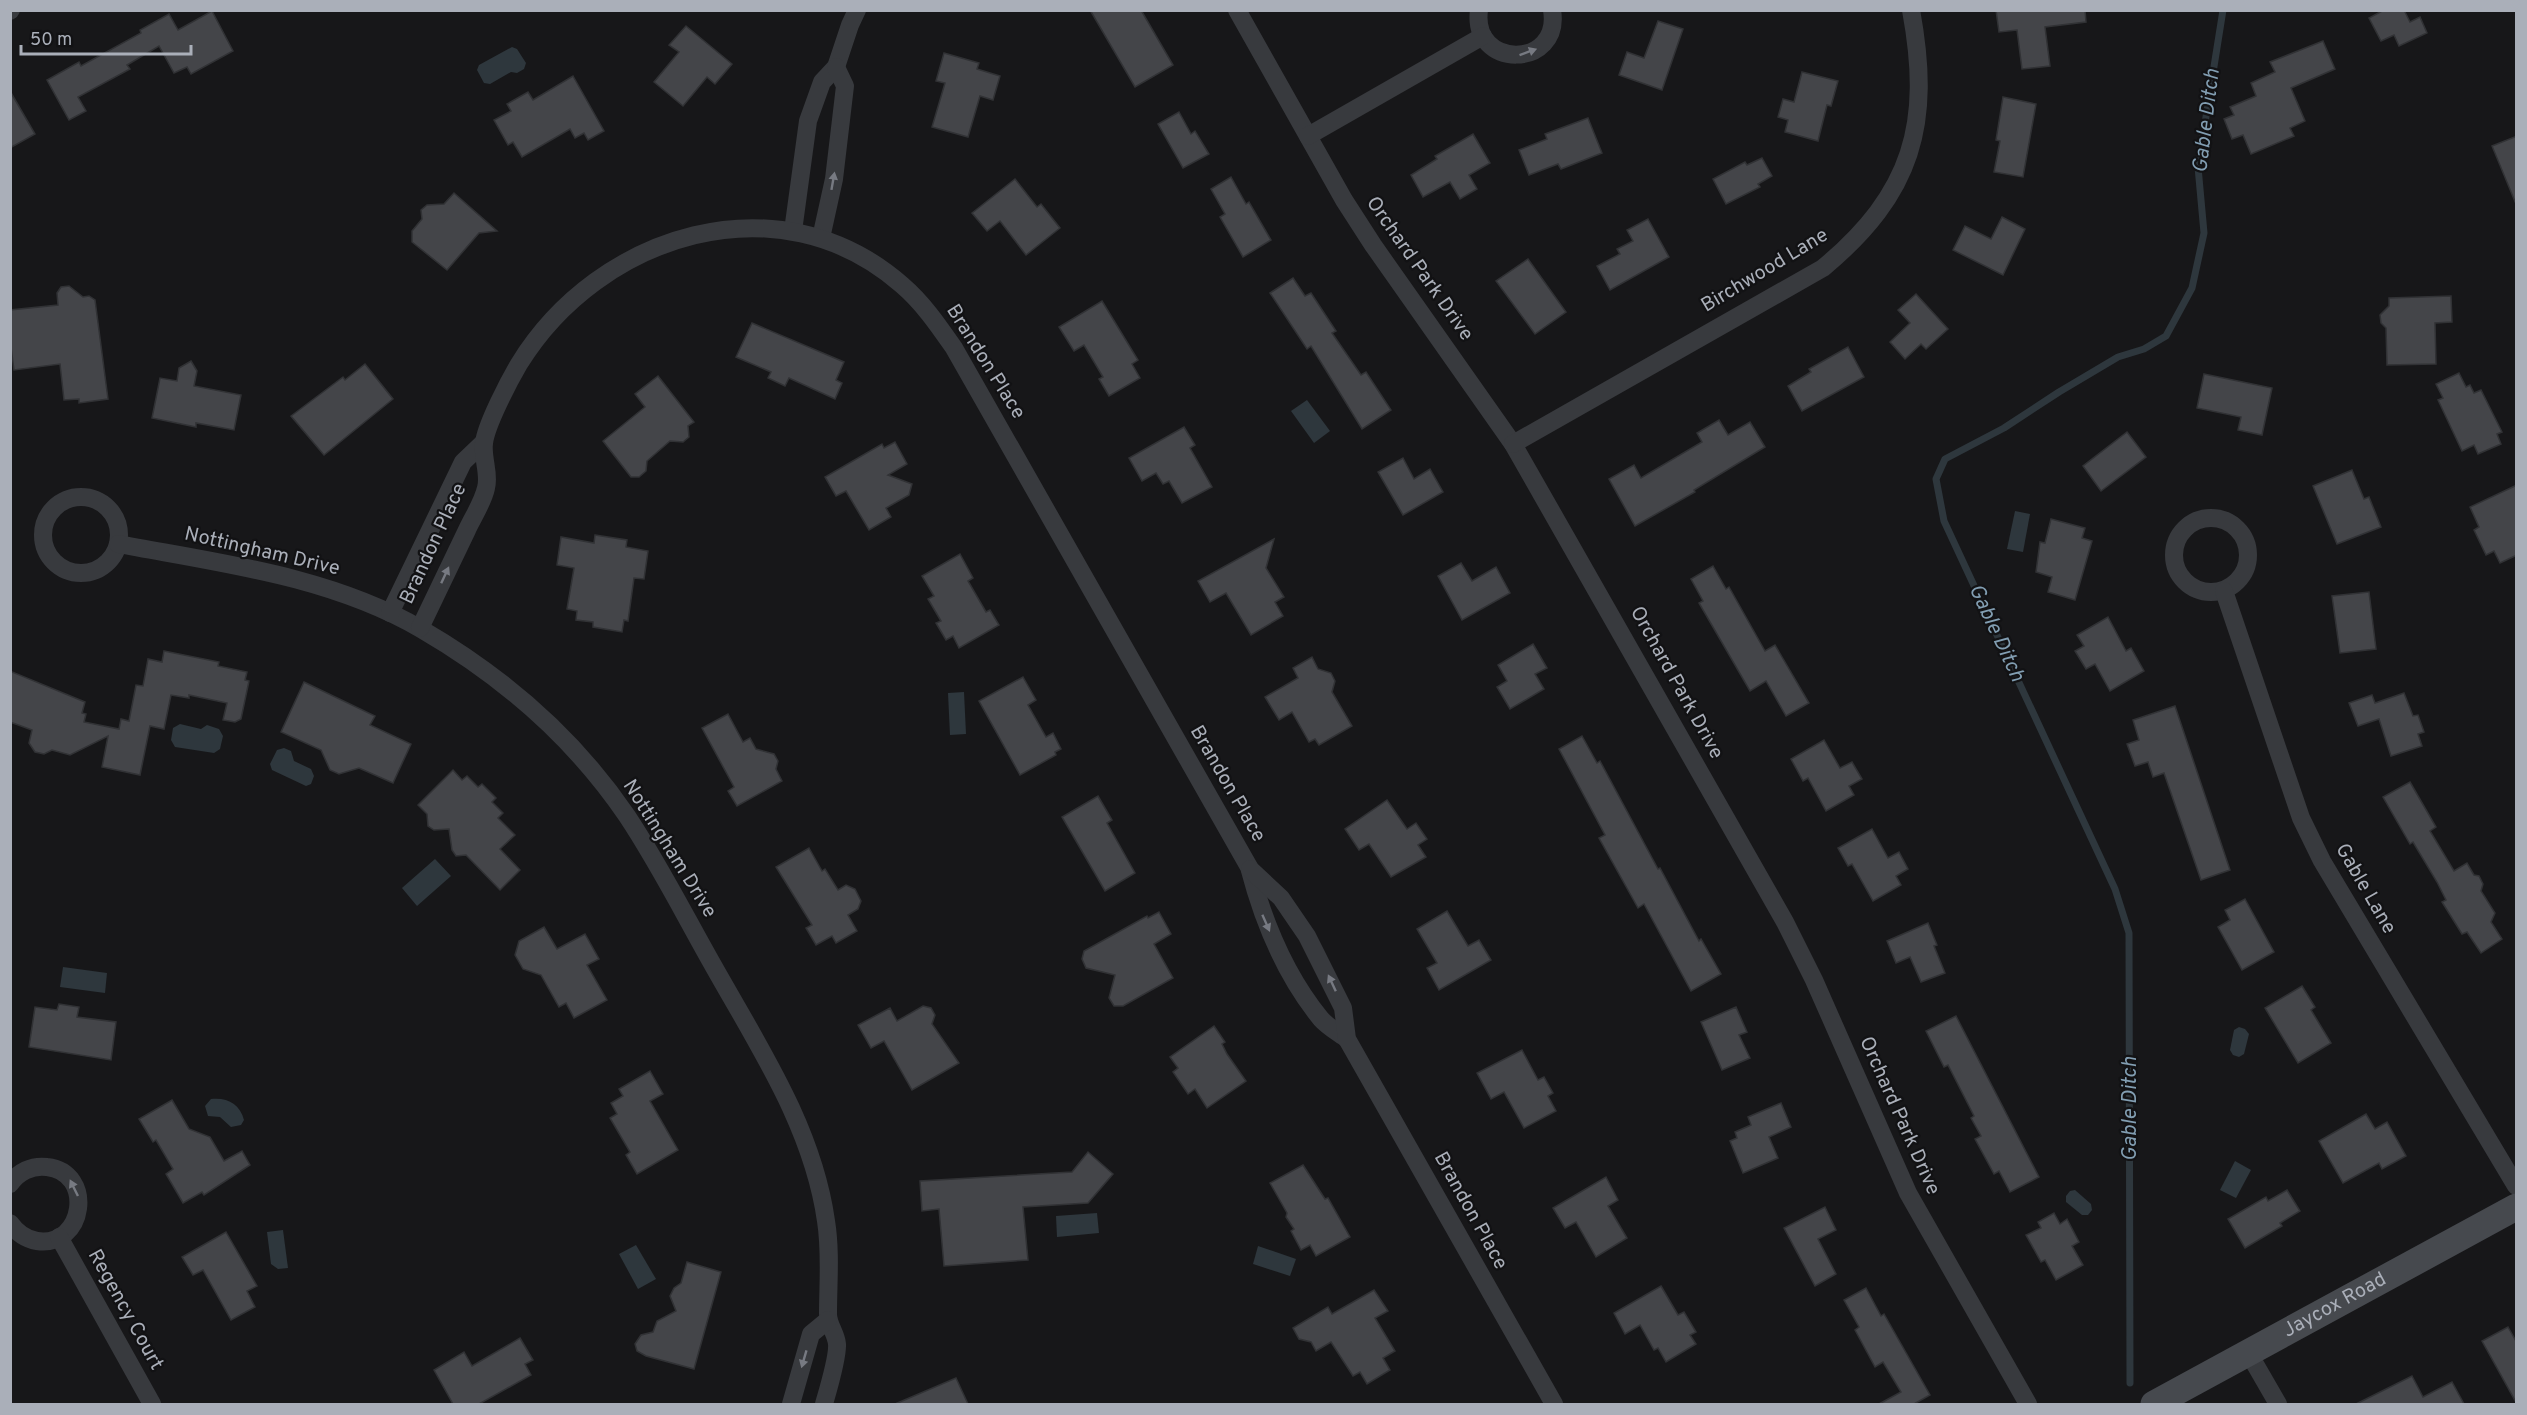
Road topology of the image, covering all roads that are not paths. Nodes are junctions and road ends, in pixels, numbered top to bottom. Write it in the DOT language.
graph roads {
  1 [pos="858,10"];
  2 [pos="1237,10"];
  3 [pos="1479,10"];
  4 [pos="1552,10"];
  5 [pos="1911,10"];
  6 [pos="1483,36"];
  7 [pos="836,67"];
  8 [pos="1308,136"];
  9 [pos="793,231"];
  10 [pos="822,238"];
  11 [pos="484,442"];
  12 [pos="1513,444"];
  13 [pos="117,544"];
  14 [pos="2224,591"];
  15 [pos="390,613"];
  16 [pos="420,628"];
  17 [pos="1248,867"];
  18 [pos="1347,1039"];
  19 [pos="10,1184"];
  20 [pos="2517,1186"];
  21 [pos="2517,1207"];
  22 [pos="10,1223"];
  23 [pos="59,1237"];
  24 [pos="828,1320"];
  25 [pos="2248,1352"];
  26 [pos="152,1404"];
  27 [pos="791,1404"];
  28 [pos="824,1404"];
  29 [pos="1554,1404"];
  30 [pos="2028,1404"];
  31 [pos="2154,1404"];
  32 [pos="2278,1404"];
  1 -- 7 [label="street"];
  2 -- 8 [label="street, Orchard Park Drive"];
  3 -- 6 [label="street"];
  6 -- 4 [label="street, one-way"];
  5 -- 12 [label="street, Birchwood Lane"];
  6 -- 8 [label="street"];
  7 -- 9 [label="street"];
  10 -- 7 [label="street, one-way"];
  8 -- 12 [label="street, Orchard Park Drive"];
  9 -- 10 [label="street, Brandon Place"];
  9 -- 11 [label="street, Brandon Place"];
  10 -- 17 [label="street, Brandon Place"];
  11 -- 15 [label="street, Brandon Place"];
  16 -- 11 [label="street, Brandon Place, one-way"];
  12 -- 30 [label="street, Orchard Park Drive"];
  13 -- 13 [label="street"];
  13 -- 15 [label="street, Nottingham Drive"];
  14 -- 14 [label="street"];
  14 -- 20 [label="street, Gable Lane"];
  15 -- 16 [label="street, Nottingham Drive"];
  16 -- 24 [label="street, Nottingham Drive"];
  17 -- 18 [label="street, Brandon Place, one-way"];
  18 -- 17 [label="street, Brandon Place, one-way"];
  18 -- 29 [label="street, Brandon Place"];
  23 -- 19 [label="street, Regency Court, one-way"];
  21 -- 25 [label="street, Jaycox Road"];
  22 -- 23 [label="street"];
  23 -- 26 [label="street, Regency Court"];
  24 -- 27 [label="street, one-way"];
  24 -- 28 [label="street, Nottingham Drive"];
  25 -- 31 [label="street, Jaycox Road"];
  25 -- 32 [label="street"];
}
